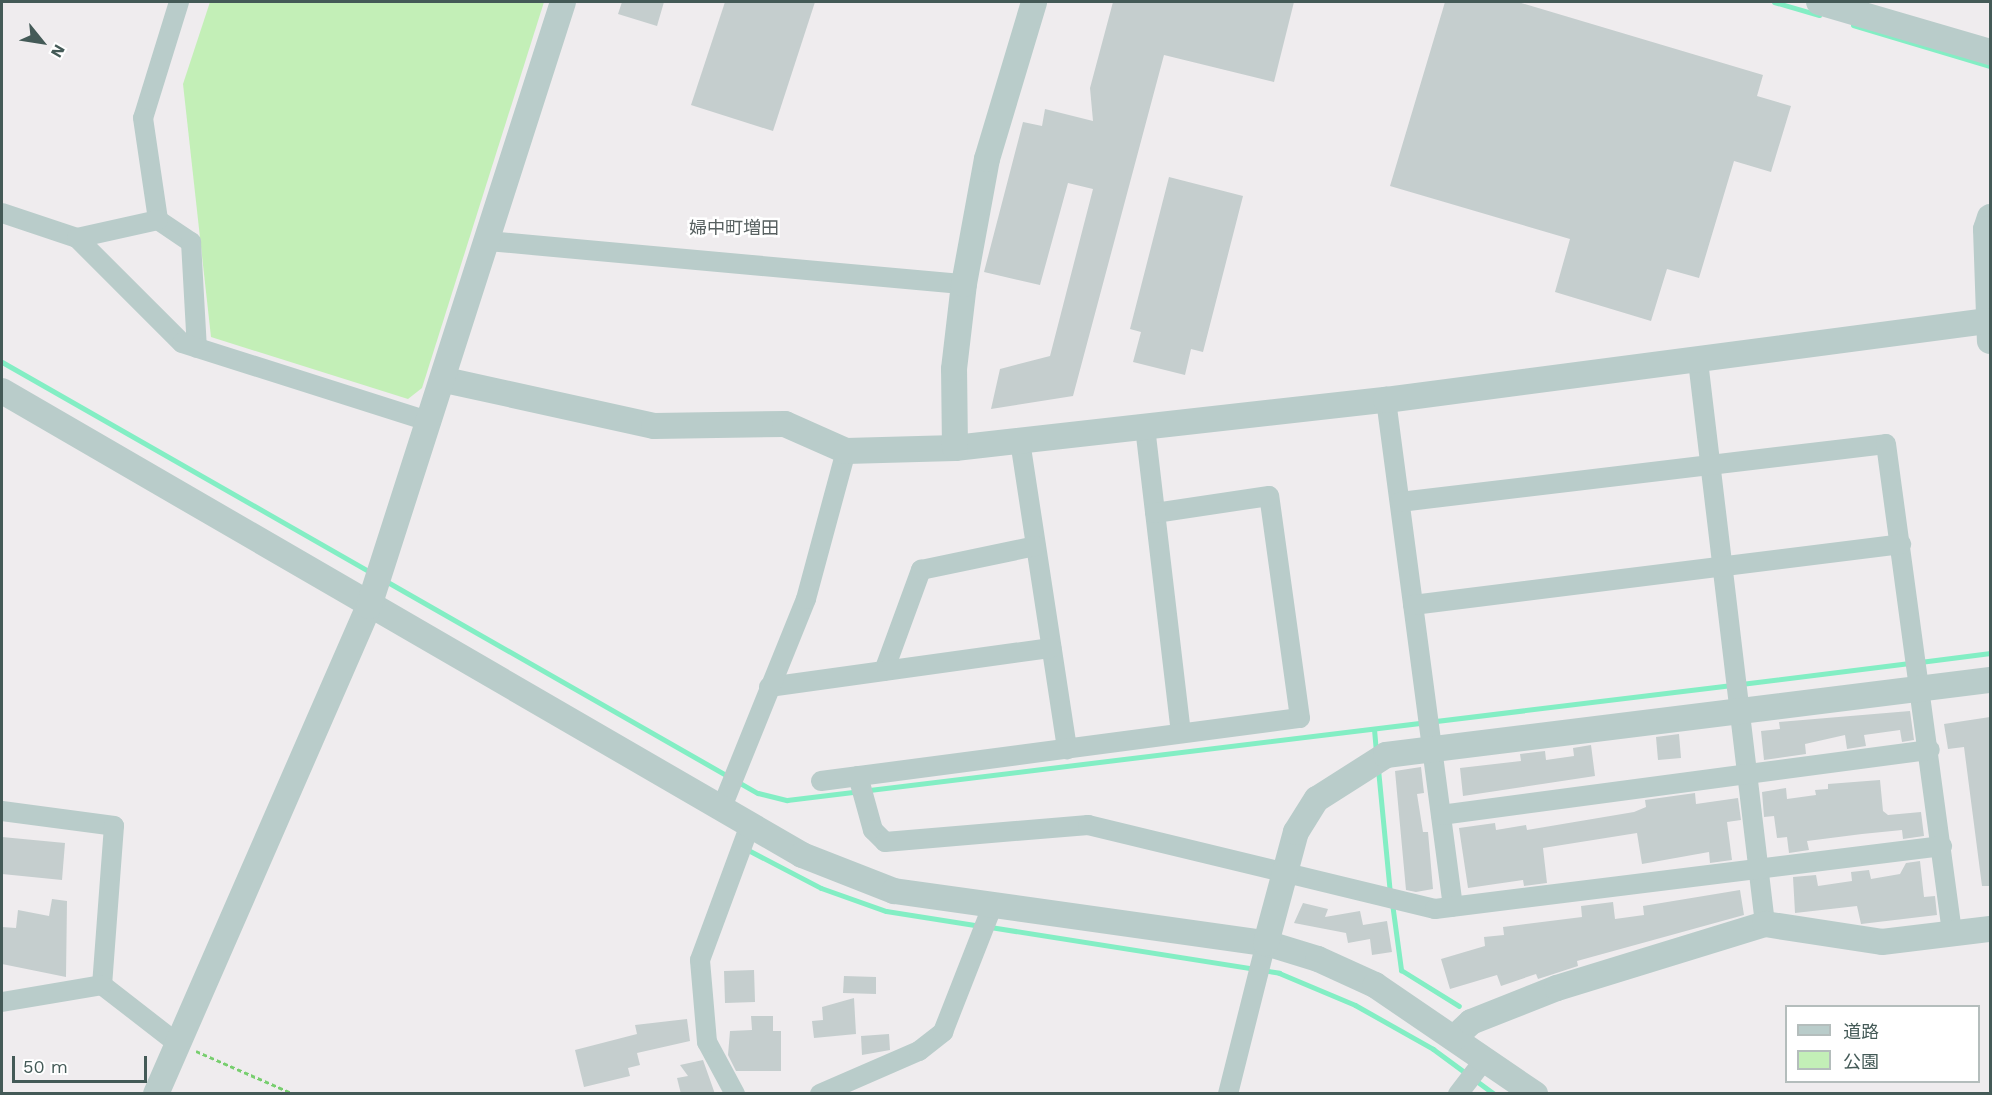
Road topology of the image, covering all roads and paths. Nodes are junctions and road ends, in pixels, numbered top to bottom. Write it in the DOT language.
graph roads {
  1 [pos="179,2"];
  2 [pos="562,2"];
  3 [pos="1034,2"];
  4 [pos="1819,2"];
  5 [pos="1990,52"];
  6 [pos="2,213"];
  7 [pos="159,220"];
  8 [pos="1989,233"];
  9 [pos="77,238"];
  10 [pos="489,241"];
  11 [pos="964,284"];
  12 [pos="1990,328"];
  13 [pos="197,348"];
  14 [pos="1698,360"];
  15 [pos="445,380"];
  16 [pos="2,391"];
  17 [pos="1386,400"];
  18 [pos="431,422"];
  19 [pos="1145,427"];
  20 [pos="1020,441"];
  21 [pos="955,448"];
  22 [pos="846,451"];
  23 [pos="1709,463"];
  24 [pos="1400,502"];
  25 [pos="1155,513"];
  26 [pos="1901,544"];
  27 [pos="1036,546"];
  28 [pos="1721,567"];
  29 [pos="1413,605"];
  30 [pos="369,606"];
  31 [pos="1051,648"];
  32 [pos="884,671"];
  33 [pos="1990,680"];
  34 [pos="769,687"];
  35 [pos="1923,690"];
  36 [pos="1739,711"];
  37 [pos="1180,734"];
  38 [pos="1067,748"];
  39 [pos="1432,748"];
  40 [pos="1930,750"];
  41 [pos="858,776"];
  42 [pos="1746,776"];
  43 [pos="821,781"];
  44 [pos="722,807"];
  45 [pos="2,811"];
  46 [pos="1441,815"];
  47 [pos="750,825"];
  48 [pos="1941,846"];
  49 [pos="1758,870"];
  50 [pos="1283,873"];
  51 [pos="992,907"];
  52 [pos="1453,907"];
  53 [pos="1765,924"];
  54 [pos="1990,929"];
  55 [pos="1952,934"];
  56 [pos="1266,943"];
  57 [pos="102,985"];
  58 [pos="2,1002"];
  59 [pos="1454,1038"];
  60 [pos="178,1044"];
  61 [pos="1485,1059"];
  62 [pos="156,1094"];
  63 [pos="294,1094"];
  64 [pos="735,1094"];
  65 [pos="820,1094"];
  66 [pos="1227,1094"];
  67 [pos="1458,1094"];
  68 [pos="1536,1094"];
  1 -- 7 [label="street"];
  2 -- 10 [label="street"];
  3 -- 11 [label="street"];
  4 -- 5 [label="street"];
  6 -- 9 [label="street"];
  7 -- 9 [label="street"];
  7 -- 13 [label="street"];
  8 -- 12 [label="street"];
  9 -- 13 [label="street"];
  10 -- 11 [label="street"];
  10 -- 15 [label="street"];
  11 -- 21 [label="street"];
  12 -- 14 [label="street"];
  13 -- 18 [label="street"];
  14 -- 17 [label="street"];
  14 -- 23 [label="street"];
  15 -- 18 [label="street"];
  15 -- 22 [label="street"];
  16 -- 30 [label="street"];
  17 -- 19 [label="street"];
  17 -- 24 [label="street"];
  18 -- 30 [label="street"];
  19 -- 20 [label="street"];
  19 -- 25 [label="street"];
  20 -- 21 [label="street"];
  20 -- 27 [label="street"];
  21 -- 22 [label="street"];
  22 -- 34 [label="street"];
  23 -- 24 [label="street"];
  23 -- 26 [label="street"];
  23 -- 28 [label="street"];
  24 -- 29 [label="street"];
  25 -- 37 [label="street"];
  25 -- 37 [label="street"];
  26 -- 28 [label="street"];
  26 -- 35 [label="street"];
  27 -- 31 [label="street"];
  27 -- 32 [label="street"];
  28 -- 29 [label="street"];
  28 -- 36 [label="street"];
  29 -- 39 [label="street"];
  30 -- 44 [label="street"];
  30 -- 60 [label="street"];
  31 -- 32 [label="street"];
  31 -- 38 [label="street"];
  32 -- 34 [label="street"];
  33 -- 35 [label="street"];
  34 -- 44 [label="street"];
  35 -- 36 [label="street"];
  35 -- 40 [label="street"];
  36 -- 39 [label="street"];
  36 -- 42 [label="street"];
  37 -- 38 [label="street"];
  38 -- 41 [label="street"];
  39 -- 46 [label="street"];
  39 -- 50 [label="street"];
  40 -- 42 [label="street"];
  40 -- 48 [label="street"];
  41 -- 43 [label="street"];
  41 -- 50 [label="street"];
  42 -- 46 [label="street"];
  42 -- 49 [label="street"];
  44 -- 47 [label="street"];
  45 -- 57 [label="street"];
  46 -- 52 [label="street"];
  47 -- 51 [label="street"];
  47 -- 64 [label="street"];
  48 -- 49 [label="street"];
  48 -- 55 [label="street"];
  49 -- 52 [label="street"];
  49 -- 53 [label="street"];
  50 -- 52 [label="street"];
  50 -- 56 [label="street"];
  51 -- 56 [label="street"];
  51 -- 65 [label="street"];
  53 -- 55 [label="street"];
  53 -- 59 [label="street"];
  54 -- 55 [label="street"];
  56 -- 59 [label="street"];
  56 -- 66 [label="street"];
  57 -- 58 [label="street"];
  57 -- 60 [label="street"];
  59 -- 61 [label="street"];
  60 -- 62 [label="street"];
  60 -- 63 [label="path"];
  61 -- 67 [label="street"];
  61 -- 68 [label="street"];
}
